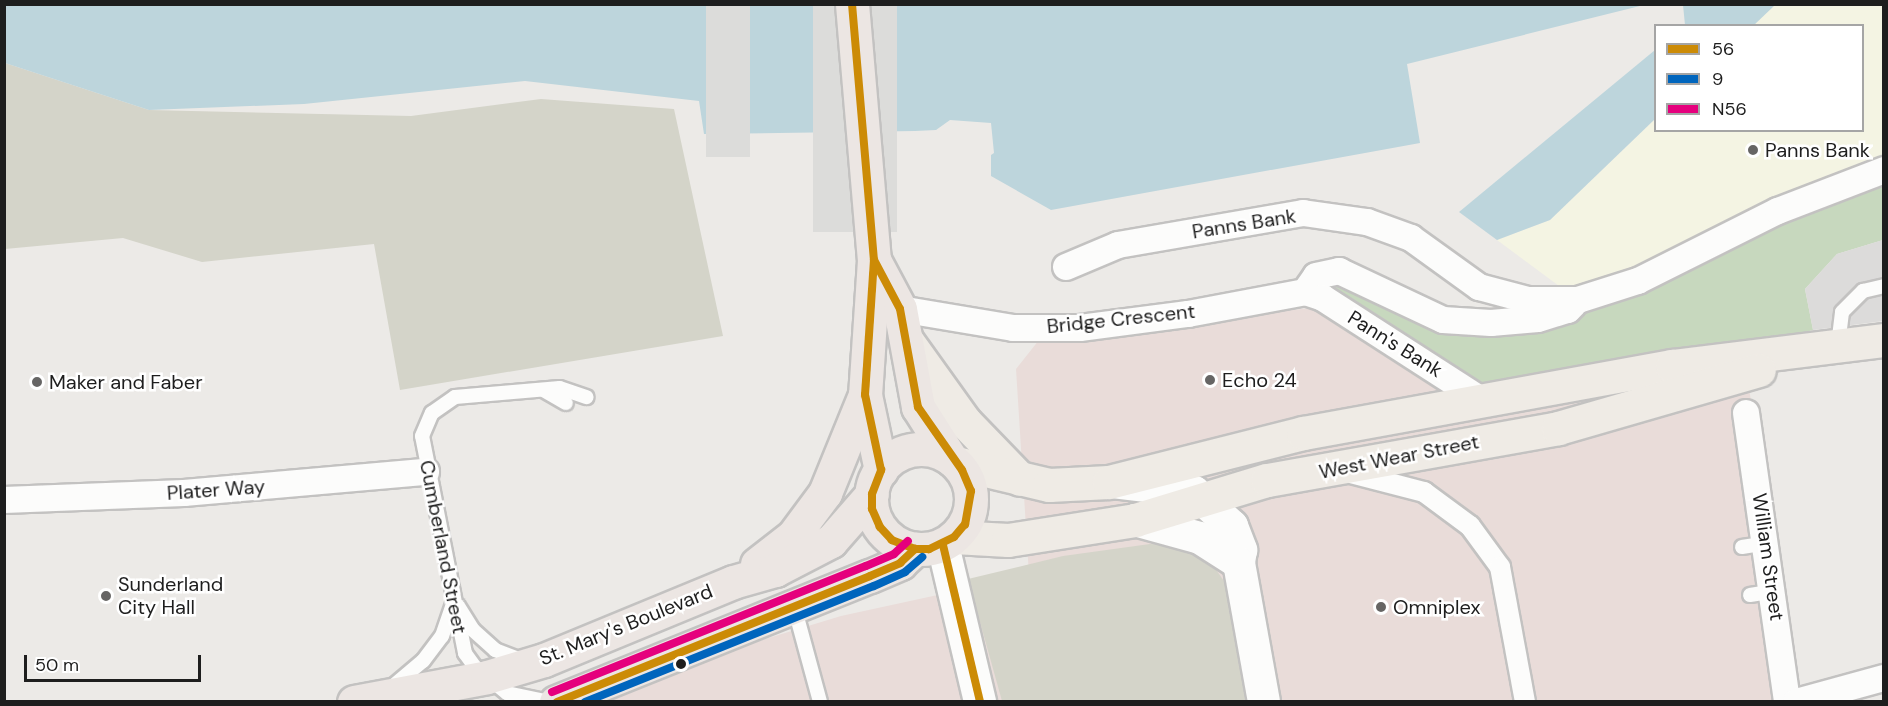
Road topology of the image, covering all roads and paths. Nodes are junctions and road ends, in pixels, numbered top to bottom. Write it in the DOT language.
graph roads {
  1 [pos="852,4"];
  2 [pos="1884,170"];
  3 [pos="874,260"];
  4 [pos="1066,267"];
  5 [pos="1884,286"];
  6 [pos="1305,292"];
  7 [pos="1578,300"];
  8 [pos="900,309"];
  9 [pos="1884,340"];
  10 [pos="907,341"];
  11 [pos="1838,345"];
  12 [pos="524,389"];
  13 [pos="865,395"];
  14 [pos="586,397"];
  15 [pos="1483,401"];
  16 [pos="566,403"];
  17 [pos="1746,413"];
  18 [pos="953,461"];
  19 [pos="1339,470"];
  20 [pos="426,472"];
  21 [pos="1021,480"];
  22 [pos="876,482"];
  23 [pos="1109,482"];
  24 [pos="1203,497"];
  25 [pos="4,500"];
  26 [pos="1135,520"];
  27 [pos="937,543"];
  28 [pos="1767,543"];
  29 [pos="1742,547"];
  30 [pos="1239,563"];
  31 [pos="733,582"];
  32 [pos="454,599"];
  33 [pos="793,604"];
  34 [pos="538,662"];
  35 [pos="487,677"];
  36 [pos="1884,678"];
  37 [pos="606,689"];
  38 [pos="365,700"];
  39 [pos="550,702"];
  40 [pos="556,702"];
  41 [pos="820,702"];
  42 [pos="980,702"];
  43 [pos="1264,702"];
  44 [pos="1525,702"];
  45 [pos="1787,702"];
  46 [pos="1796,702"];
  1 -- 3 [label="highway"];
  2 -- 7 [label="street, Panns Bank"];
  3 -- 8 [label="highway"];
  3 -- 13 [label="highway"];
  4 -- 7 [label="street, Panns Bank"];
  5 -- 11 [label="lane"];
  6 -- 7 [label="street"];
  6 -- 8 [label="street, Bridge Crescent"];
  6 -- 15 [label="street, Pann's Bank"];
  8 -- 10 [label="highway"];
  9 -- 11 [label="main road, West Wear Street"];
  10 -- 18 [label="highway"];
  10 -- 21 [label="main road"];
  11 -- 15 [label="main road, West Wear Street"];
  11 -- 19 [label="main road, West Wear Street"];
  12 -- 14 [label="lane"];
  12 -- 16 [label="lane"];
  12 -- 20 [label="lane, Cumberland Street"];
  13 -- 22 [label="highway"];
  13 -- 31 [label="highway"];
  15 -- 23 [label="main road, West Wear Street"];
  17 -- 28 [label="street, William Street"];
  18 -- 21 [label="main road, West Wear Street"];
  18 -- 22 [label="highway"];
  18 -- 27 [label="highway"];
  19 -- 24 [label="main road, West Wear Street"];
  19 -- 44 [label="street"];
  20 -- 25 [label="street, Plater Way"];
  20 -- 32 [label="lane, Cumberland Street"];
  21 -- 23 [label="main road, West Wear Street"];
  22 -- 27 [label="highway"];
  22 -- 31 [label="highway, St. Mary's Boulevard"];
  23 -- 24 [label="street"];
  24 -- 26 [label="main road, West Wear Street"];
  24 -- 30 [label="street"];
  26 -- 27 [label="main road, West Wear Street"];
  26 -- 30 [label="street"];
  27 -- 33 [label="highway"];
  27 -- 42 [label="street"];
  28 -- 29 [label="lane"];
  28 -- 45 [label="street, William Street"];
  30 -- 43 [label="street"];
  31 -- 34 [label="highway, St. Mary's Boulevard"];
  32 -- 34 [label="lane"];
  32 -- 35 [label="lane, Cumberland Street"];
  32 -- 38 [label="lane"];
  33 -- 37 [label="highway"];
  33 -- 41 [label="lane"];
  34 -- 35 [label="highway, St. Mary's Boulevard"];
  35 -- 38 [label="highway, St. Mary's Boulevard"];
  35 -- 39 [label="lane, Cumberland Street"];
  36 -- 46 [label="street"];
  37 -- 40 [label="highway"];
}
